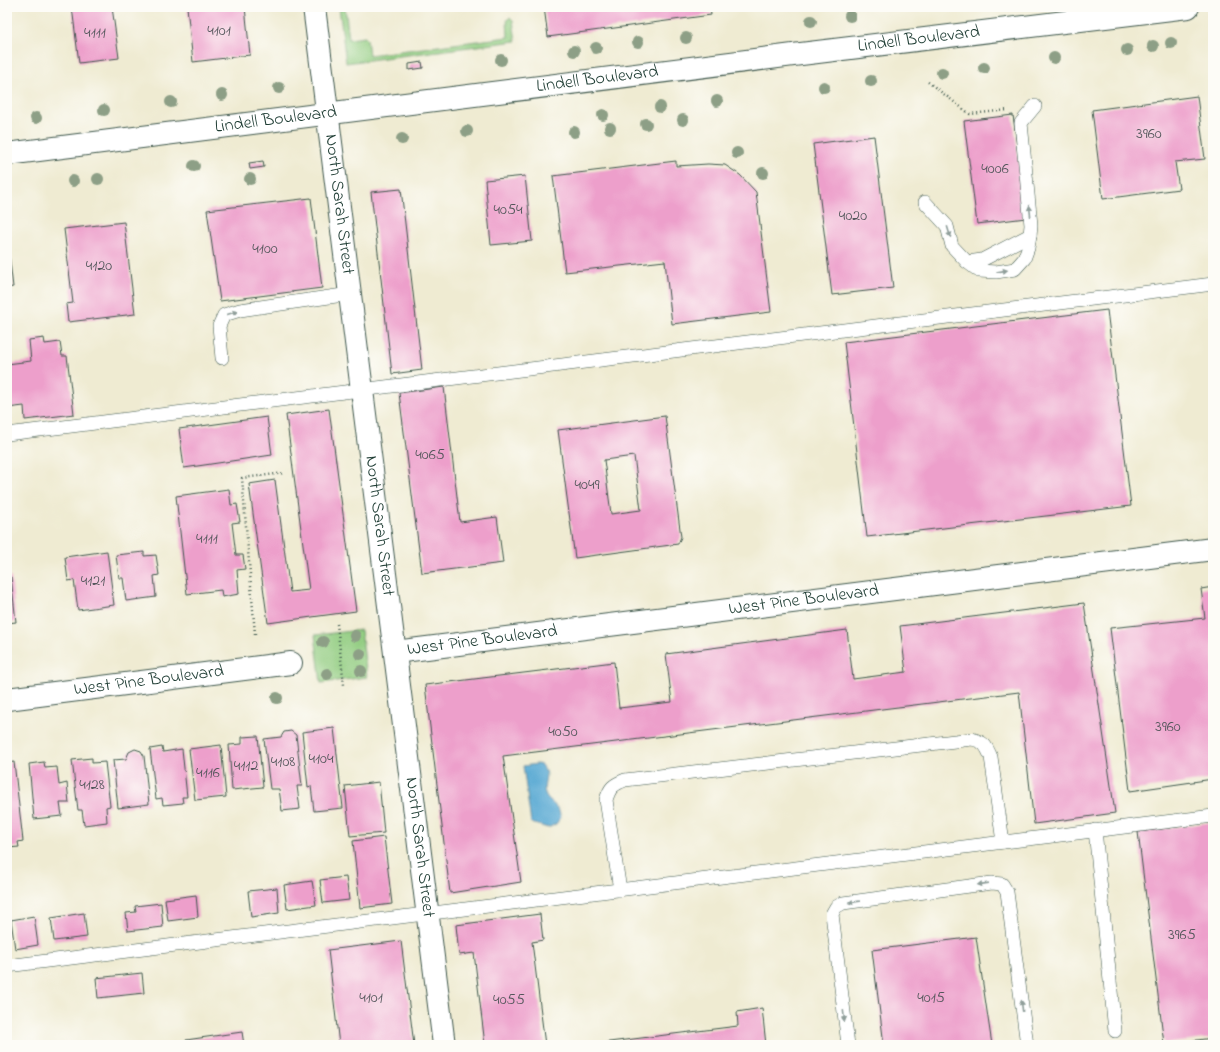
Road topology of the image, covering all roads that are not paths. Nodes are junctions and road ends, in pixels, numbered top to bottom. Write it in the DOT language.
graph roads {
  1 [pos="314,7"];
  2 [pos="1188,7"];
  3 [pos="1035,106"];
  4 [pos="328,114"];
  5 [pos="7,153"];
  6 [pos="925,202"];
  7 [pos="1030,235"];
  8 [pos="967,262"];
  9 [pos="1213,284"];
  10 [pos="350,294"];
  11 [pos="222,358"];
  12 [pos="362,390"];
  13 [pos="7,434"];
  14 [pos="1213,549"];
  15 [pos="395,652"];
  16 [pos="291,663"];
  17 [pos="7,698"];
  18 [pos="1213,816"];
  19 [pos="1095,830"];
  20 [pos="1003,842"];
  21 [pos="620,890"];
  22 [pos="428,914"];
  23 [pos="7,966"];
  24 [pos="1115,1031"];
  25 [pos="444,1045"];
  26 [pos="848,1045"];
  27 [pos="1027,1045"];
  1 -- 4 [label="street, North Sarah Street"];
  2 -- 4 [label="street, Lindell Boulevard"];
  7 -- 3 [label="lane, one-way"];
  4 -- 5 [label="street, Lindell Boulevard"];
  4 -- 10 [label="street, North Sarah Street"];
  6 -- 8 [label="lane, one-way"];
  7 -- 8 [label="lane"];
  8 -- 7 [label="lane, one-way"];
  9 -- 12 [label="lane"];
  11 -- 10 [label="lane, one-way"];
  10 -- 12 [label="street, North Sarah Street"];
  12 -- 13 [label="lane"];
  12 -- 15 [label="street, North Sarah Street"];
  14 -- 15 [label="street, West Pine Boulevard"];
  15 -- 22 [label="street, North Sarah Street"];
  16 -- 17 [label="street, West Pine Boulevard"];
  18 -- 19 [label="lane"];
  19 -- 20 [label="lane"];
  19 -- 24 [label="lane"];
  20 -- 21 [label="lane"];
  20 -- 21 [label="lane"];
  21 -- 22 [label="lane"];
  22 -- 23 [label="lane"];
  22 -- 25 [label="street, North Sarah Street"];
  27 -- 26 [label="lane, one-way"];
}
